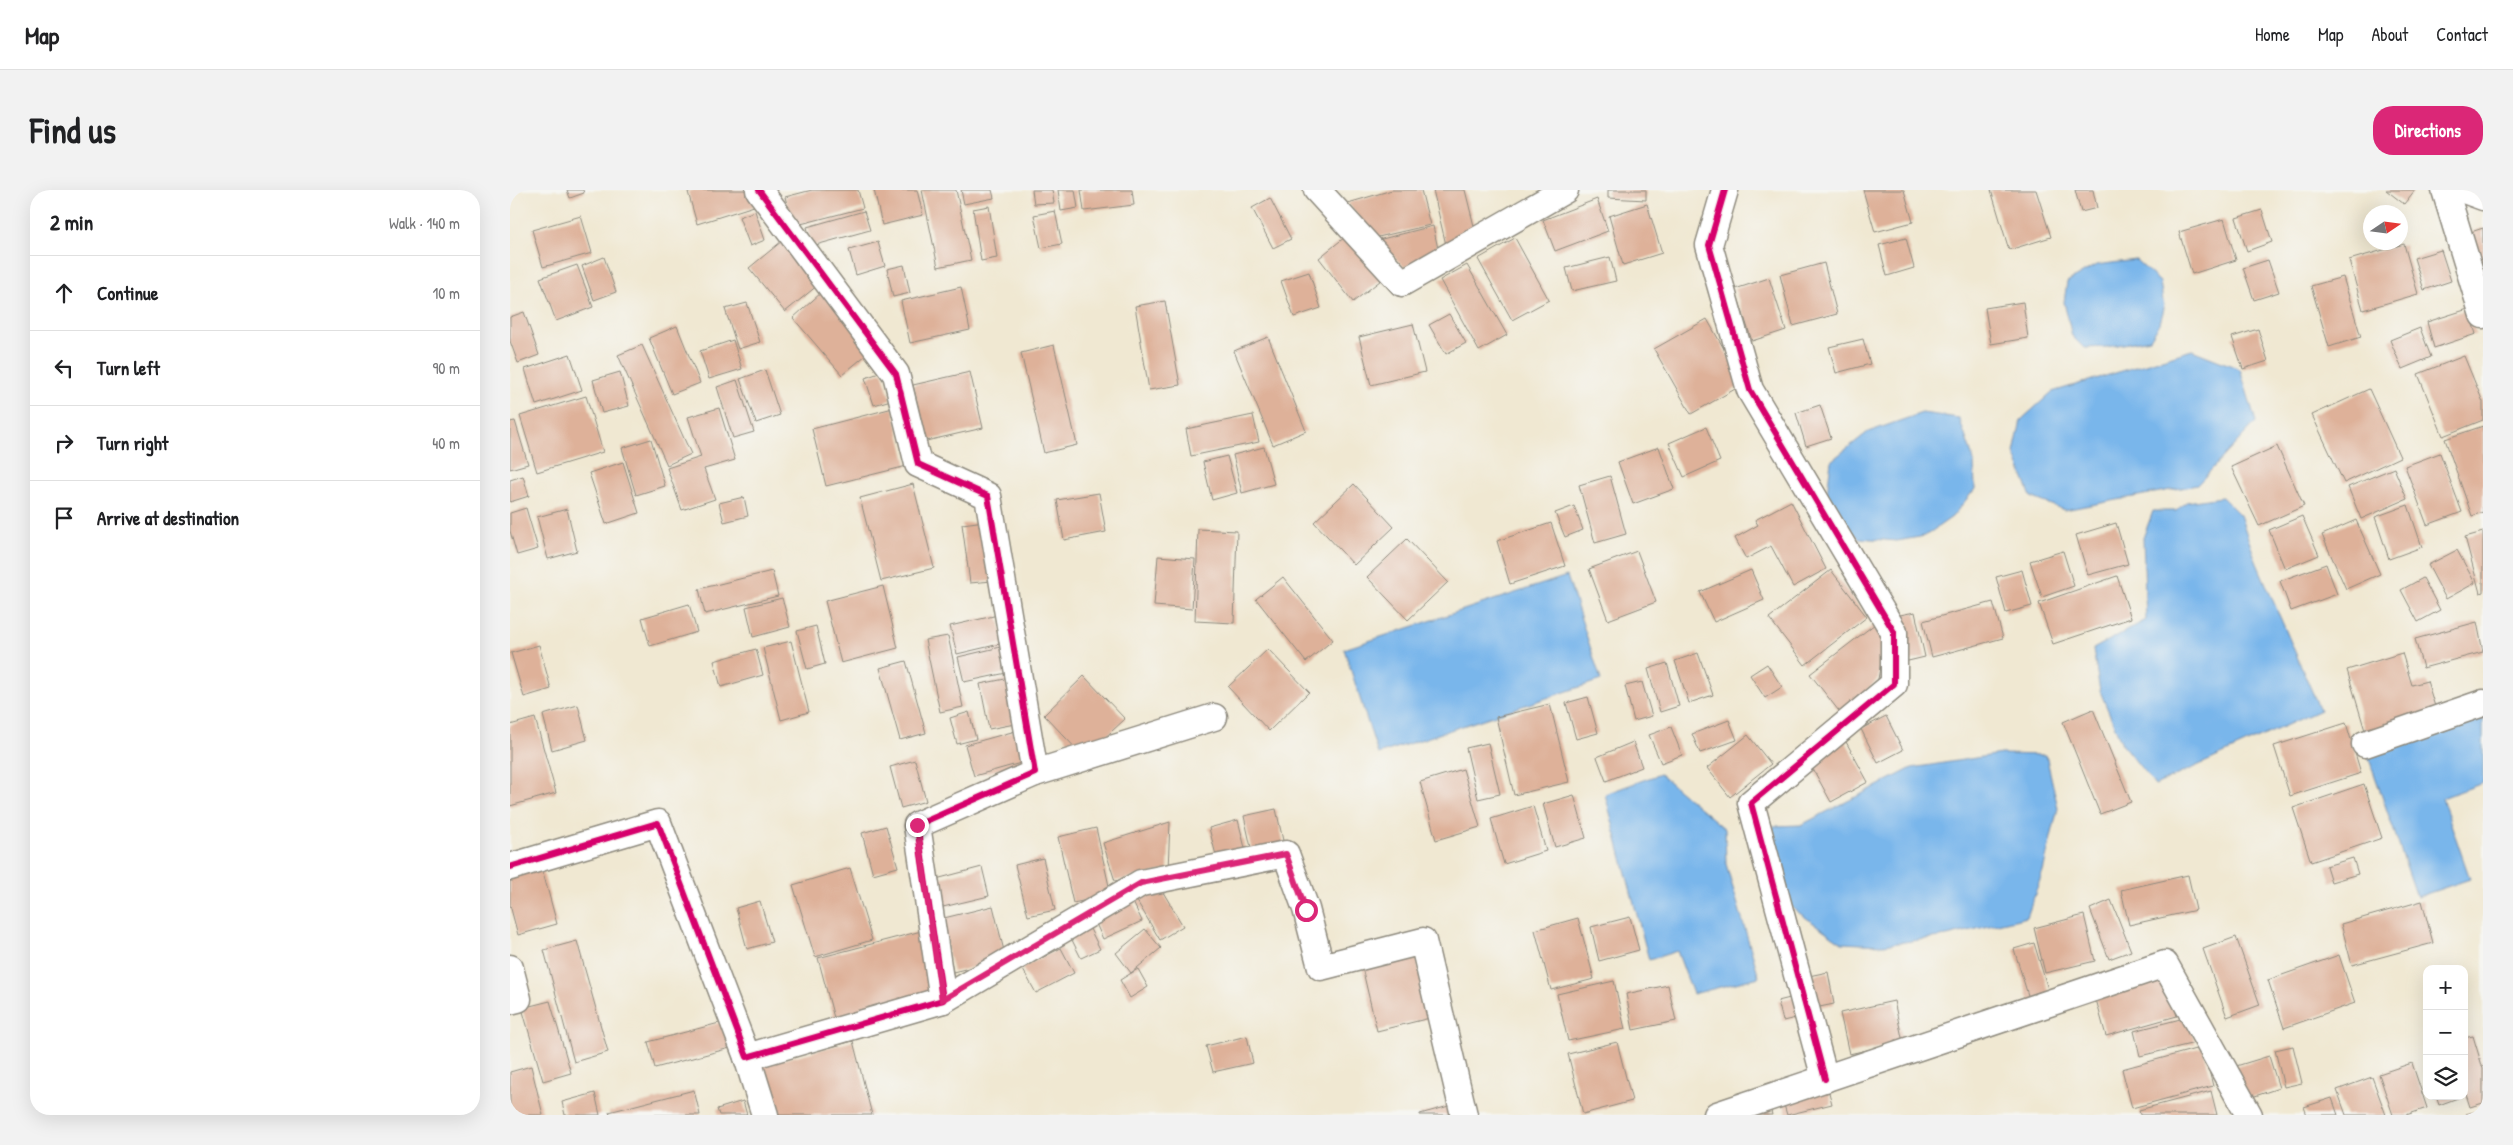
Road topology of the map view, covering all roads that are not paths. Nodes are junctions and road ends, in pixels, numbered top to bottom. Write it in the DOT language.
graph roads {
  1 [pos="759,190"];
  2 [pos="1317,190"];
  3 [pos="1565,190"];
  4 [pos="1725,190"];
  5 [pos="2445,190"];
  6 [pos="2464,190"];
  7 [pos="2483,197"];
  8 [pos="2483,315"];
  9 [pos="2483,703"];
  10 [pos="1214,717"];
  11 [pos="2365,744"];
  12 [pos="1035,772"];
  13 [pos="510,866"];
  14 [pos="510,968"];
  15 [pos="942,1000"];
  16 [pos="510,1001"];
  17 [pos="748,1057"];
  18 [pos="1825,1079"];
  19 [pos="765,1115"];
  20 [pos="1464,1115"];
  21 [pos="1717,1115"];
  22 [pos="2249,1115"];
  1 -- 12 [label="street"];
  2 -- 3 [label="street"];
  4 -- 18 [label="street"];
  5 -- 8 [label="street"];
  6 -- 7 [label="street"];
  9 -- 11 [label="street"];
  10 -- 12 [label="street"];
  12 -- 15 [label="street"];
  13 -- 17 [label="street"];
  14 -- 16 [label="street"];
  15 -- 17 [label="street"];
  15 -- 20 [label="street"];
  17 -- 19 [label="street"];
  18 -- 21 [label="street"];
  18 -- 22 [label="street"];
}
